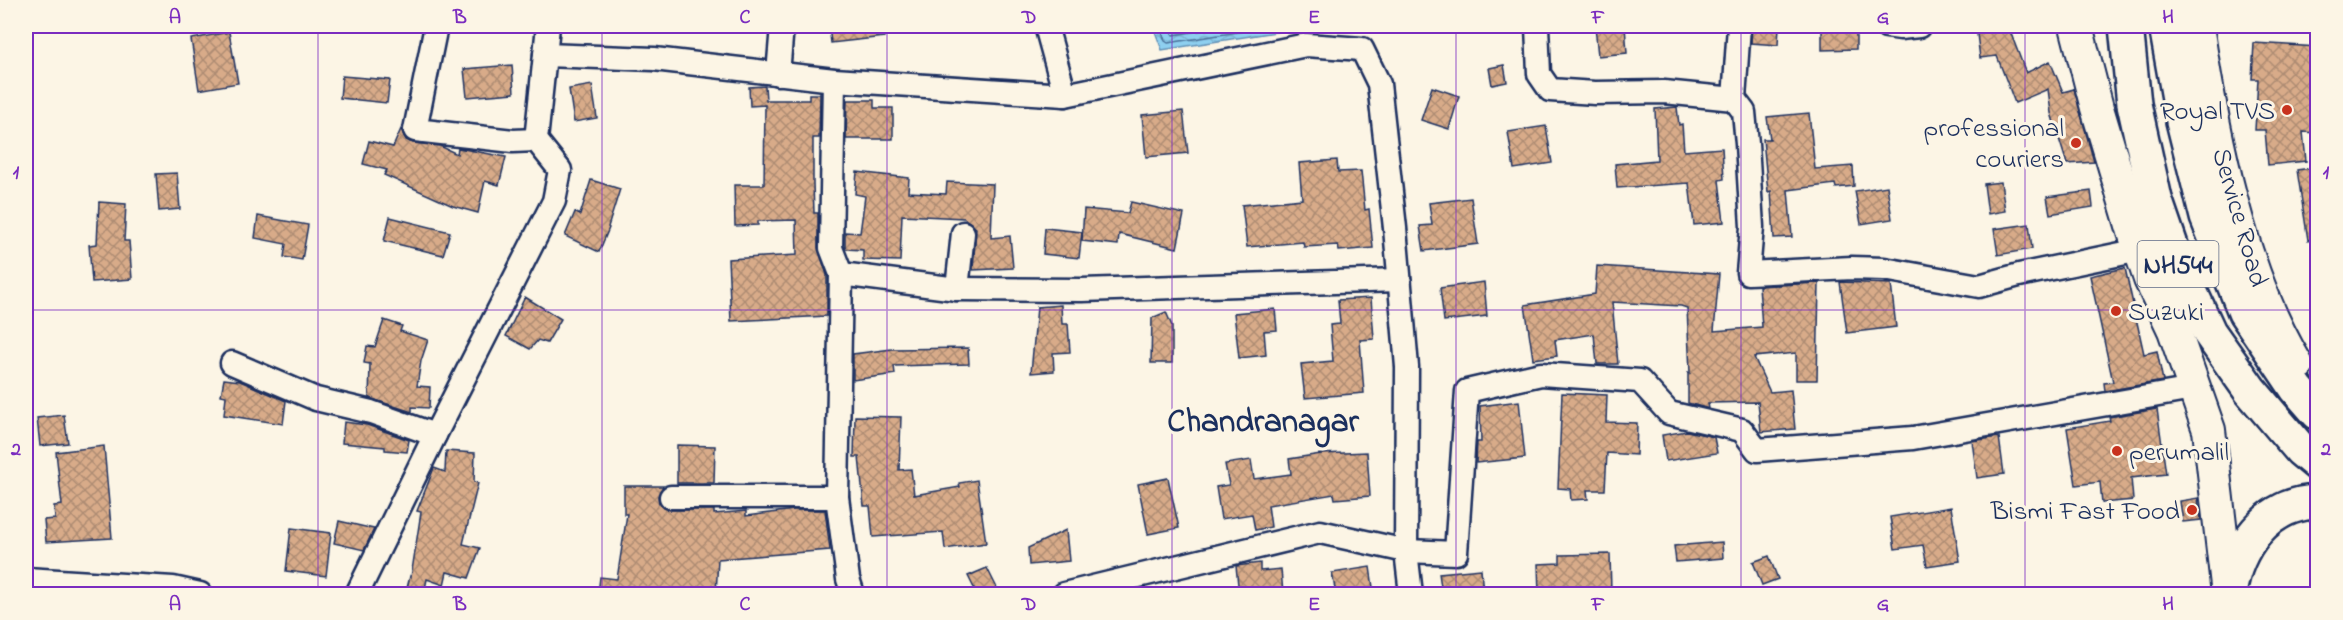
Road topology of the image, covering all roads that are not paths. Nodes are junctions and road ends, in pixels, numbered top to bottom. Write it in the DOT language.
graph roads {
  1 [pos="436,26"];
  2 [pos="548,26"];
  3 [pos="782,26"];
  4 [pos="1046,26"];
  5 [pos="1537,26"];
  6 [pos="1738,26"];
  7 [pos="1886,26"];
  8 [pos="1919,26"];
  9 [pos="2076,26"];
  10 [pos="2127,26"];
  11 [pos="2166,26"];
  12 [pos="2197,26"];
  13 [pos="1304,35"];
  14 [pos="545,54"];
  15 [pos="778,74"];
  16 [pos="834,80"];
  17 [pos="1065,95"];
  18 [pos="1734,99"];
  19 [pos="536,140"];
  20 [pos="963,233"];
  21 [pos="2140,250"];
  22 [pos="841,274"];
  23 [pos="1400,280"];
  24 [pos="957,289"];
  25 [pos="232,363"];
  26 [pos="2193,389"];
  27 [pos="2318,398"];
  28 [pos="2318,413"];
  29 [pos="435,435"];
  30 [pos="2318,464"];
  31 [pos="671,497"];
  32 [pos="837,497"];
  33 [pos="2318,502"];
  34 [pos="1406,551"];
  35 [pos="26,579"];
  36 [pos="200,594"];
  37 [pos="357,594"];
  38 [pos="853,594"];
  39 [pos="1064,594"];
  40 [pos="1411,594"];
  41 [pos="2228,594"];
  1 -- 19 [label="street"];
  2 -- 14 [label="street"];
  3 -- 15 [label="street"];
  4 -- 17 [label="street"];
  5 -- 18 [label="street"];
  6 -- 18 [label="street"];
  7 -- 8 [label="street"];
  9 -- 21 [label="street"];
  10 -- 30 [label="highway, NH544"];
  11 -- 28 [label="highway, NH544"];
  12 -- 27 [label="street, Service Road"];
  13 -- 17 [label="street"];
  13 -- 23 [label="street"];
  14 -- 15 [label="street"];
  14 -- 19 [label="street"];
  15 -- 16 [label="street"];
  16 -- 17 [label="street"];
  16 -- 22 [label="street"];
  18 -- 21 [label="street"];
  19 -- 29 [label="street"];
  20 -- 24 [label="street"];
  21 -- 26 [label="street"];
  22 -- 24 [label="street"];
  22 -- 32 [label="street"];
  23 -- 24 [label="street"];
  23 -- 34 [label="street"];
  25 -- 29 [label="street"];
  26 -- 34 [label="street"];
  26 -- 41 [label="street"];
  29 -- 37 [label="street"];
  31 -- 32 [label="street"];
  32 -- 38 [label="street"];
  33 -- 41 [label="highway"];
  34 -- 39 [label="street"];
  34 -- 40 [label="street"];
  35 -- 36 [label="street"];
}
